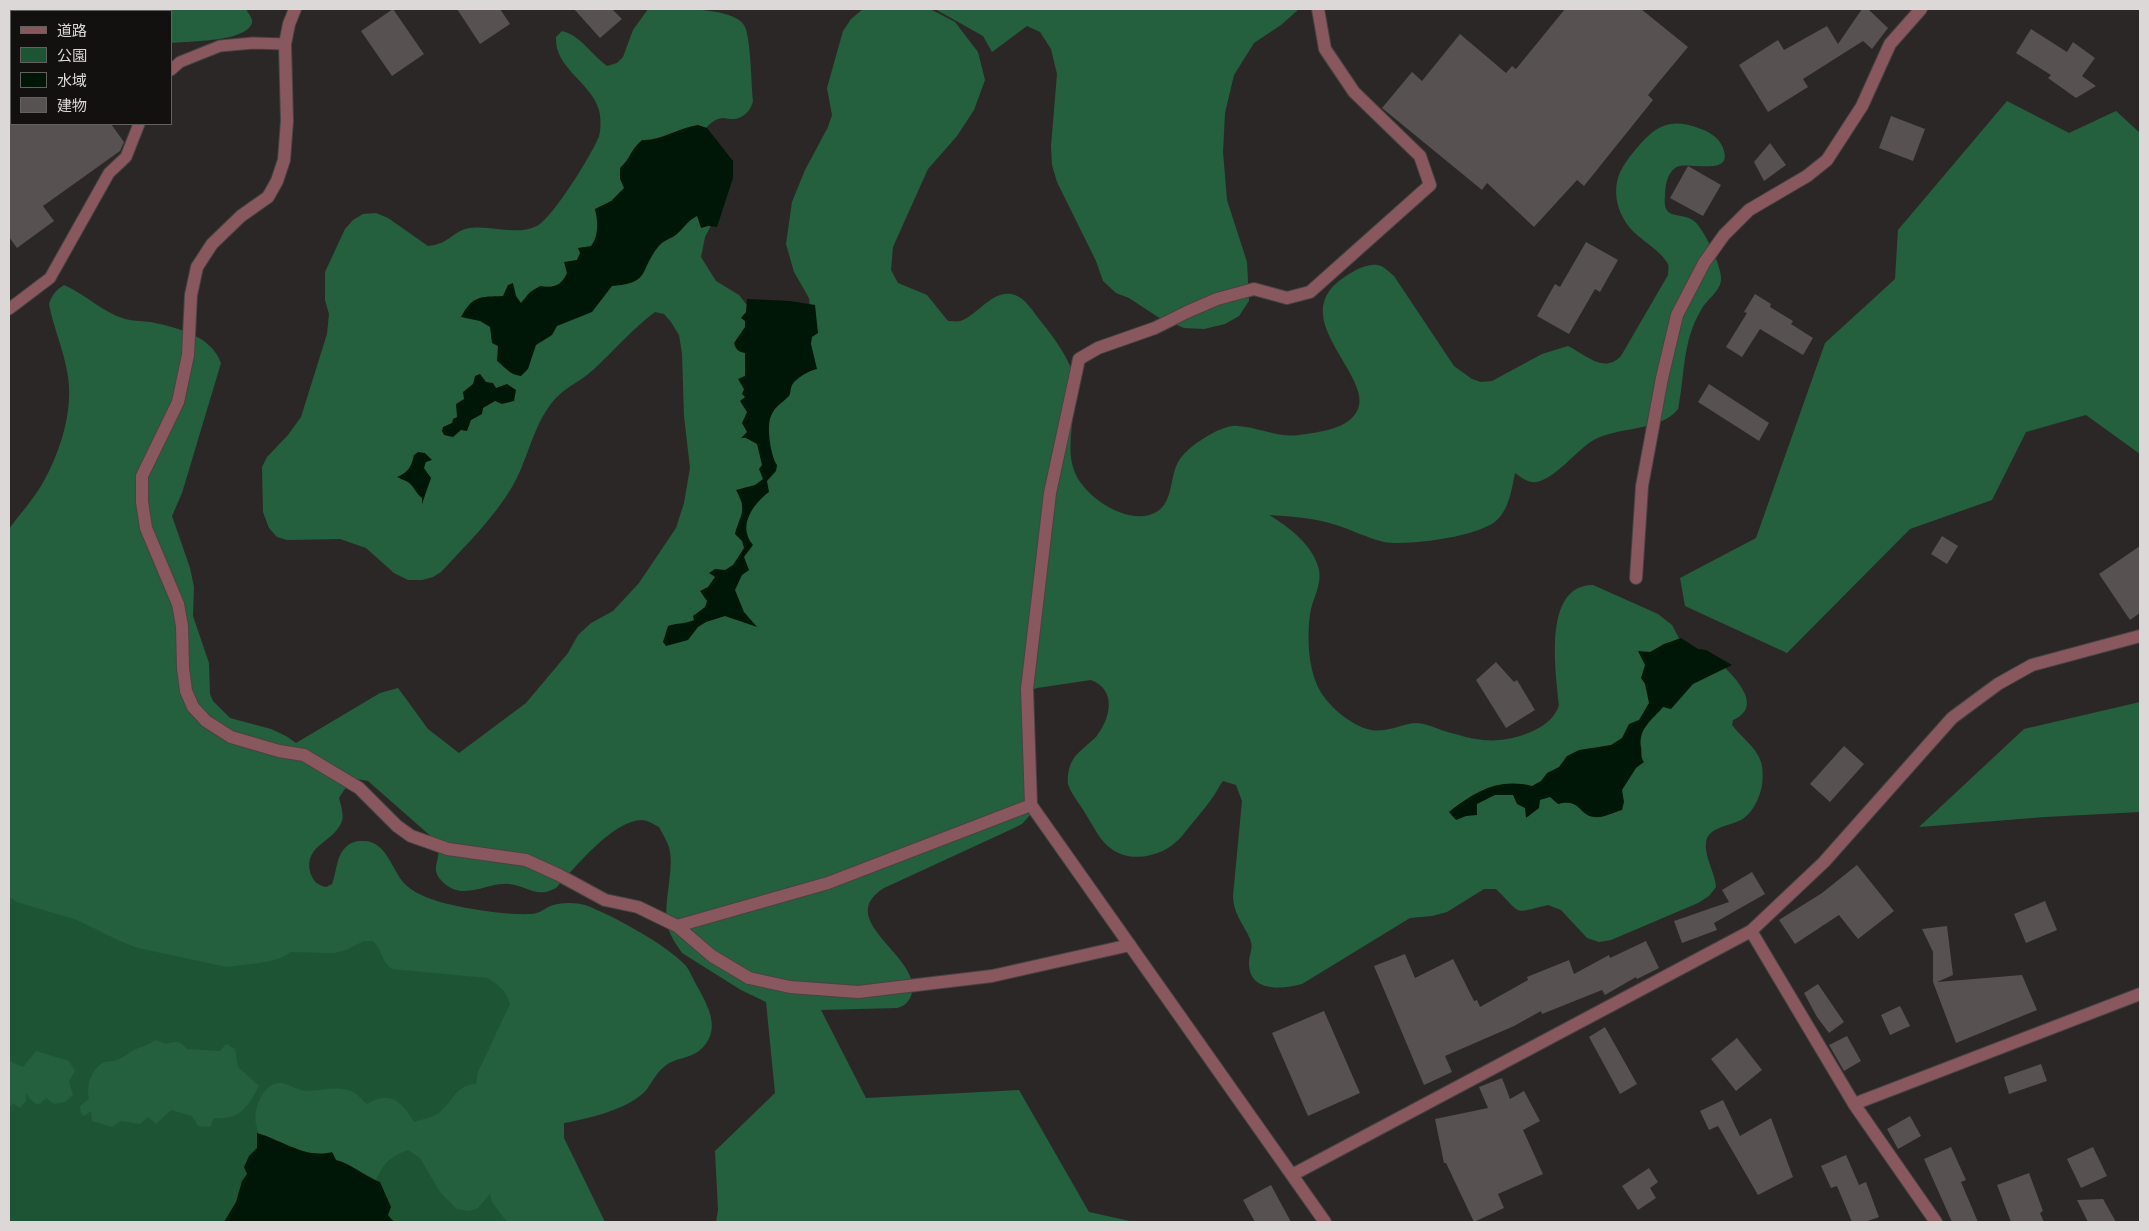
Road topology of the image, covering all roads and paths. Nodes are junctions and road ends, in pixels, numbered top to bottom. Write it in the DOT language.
graph roads {
  1 [pos="295,9"];
  2 [pos="1318,9"];
  3 [pos="1922,9"];
  4 [pos="285,44"];
  5 [pos="172,69"];
  6 [pos="138,125"];
  7 [pos="9,309"];
  8 [pos="1636,578"];
  9 [pos="2140,636"];
  10 [pos="1032,806"];
  11 [pos="677,926"];
  12 [pos="1751,931"];
  13 [pos="1130,945"];
  14 [pos="2140,994"];
  15 [pos="1854,1104"];
  16 [pos="1292,1174"];
  17 [pos="1325,1222"];
  18 [pos="1936,1222"];
  1 -- 4 [label="street"];
  2 -- 10 [label="street"];
  3 -- 8 [label="street"];
  4 -- 5 [label="lane"];
  4 -- 11 [label="street"];
  6 -- 7 [label="lane"];
  9 -- 12 [label="street"];
  10 -- 11 [label="street"];
  10 -- 13 [label="street"];
  11 -- 13 [label="street"];
  12 -- 15 [label="street"];
  12 -- 16 [label="street"];
  13 -- 16 [label="street"];
  14 -- 15 [label="street"];
  15 -- 18 [label="street"];
  16 -- 17 [label="street"];
}
